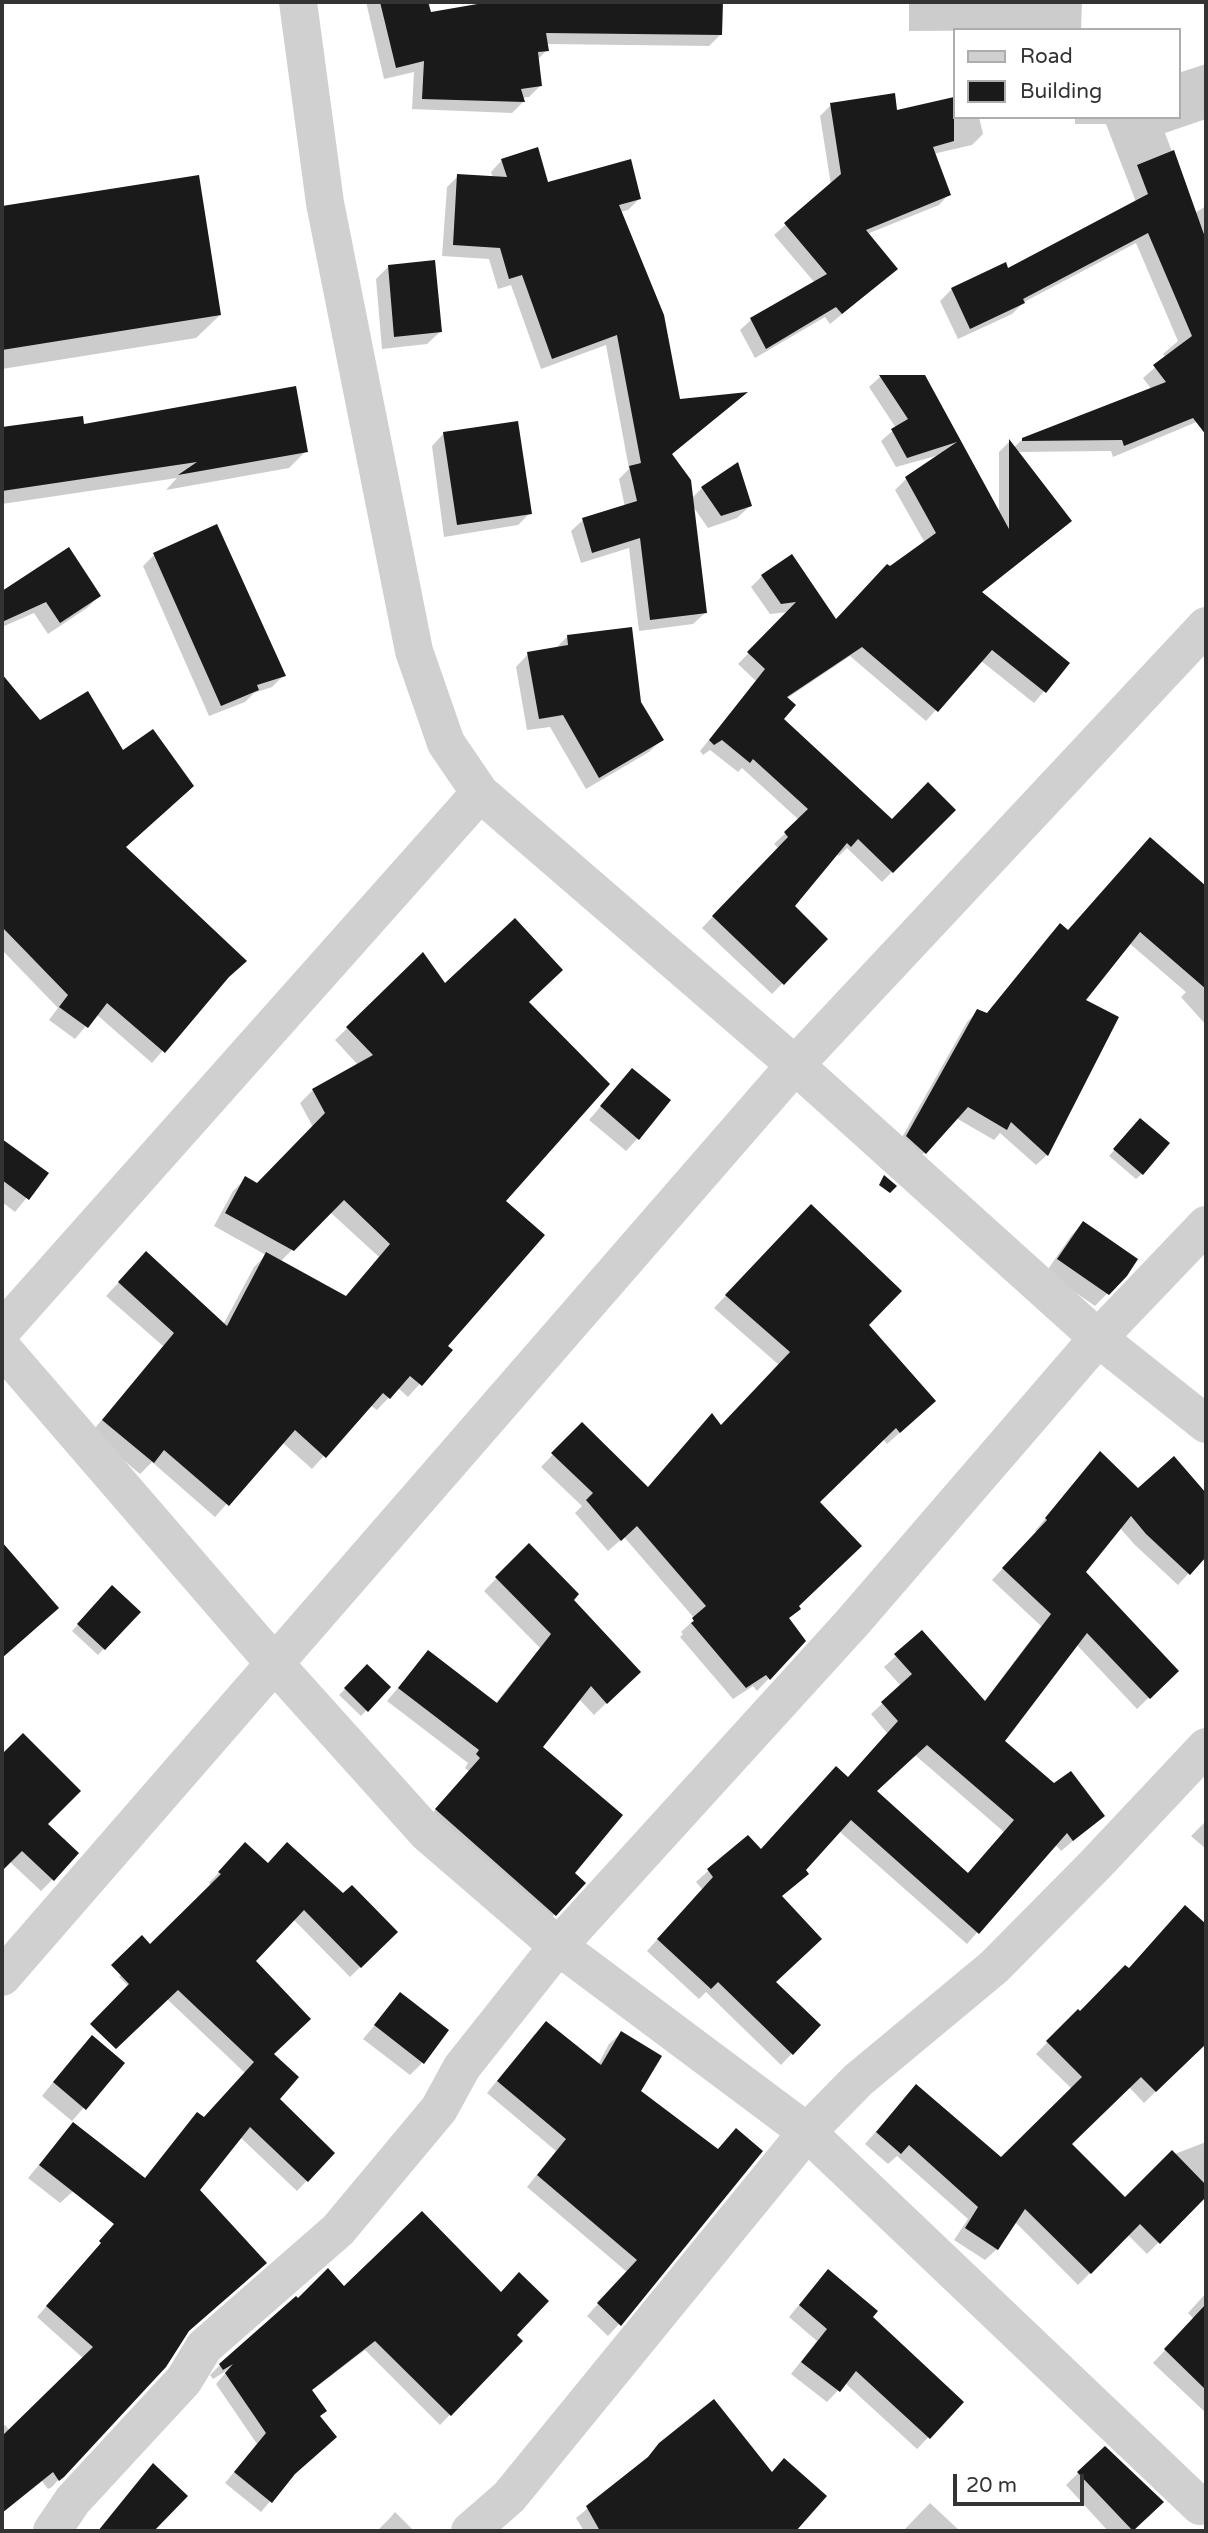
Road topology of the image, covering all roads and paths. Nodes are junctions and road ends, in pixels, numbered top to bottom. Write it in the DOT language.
graph roads {
  1 [pos="299,2"];
  2 [pos="1206,626"];
  3 [pos="480,793"];
  4 [pos="795,1065"];
  5 [pos="1206,1225"];
  6 [pos="2,1330"];
  7 [pos="1098,1338"];
  8 [pos="2,1348"];
  9 [pos="1206,1424"];
  10 [pos="275,1664"];
  11 [pos="1206,1747"];
  12 [pos="558,1946"];
  13 [pos="2,1977"];
  14 [pos="807,2132"];
  15 [pos="1200,2507"];
  16 [pos="52,2531"];
  17 [pos="470,2531"];
  1 -- 3 [label="street"];
  2 -- 4 [label="street"];
  3 -- 4 [label="street"];
  3 -- 6 [label="street"];
  4 -- 7 [label="street"];
  4 -- 10 [label="street"];
  5 -- 7 [label="street"];
  7 -- 9 [label="street"];
  7 -- 12 [label="street"];
  8 -- 10 [label="street"];
  10 -- 12 [label="street"];
  10 -- 13 [label="street"];
  11 -- 14 [label="street"];
  12 -- 14 [label="street"];
  12 -- 16 [label="street"];
  14 -- 15 [label="street"];
  14 -- 17 [label="street"];
}
